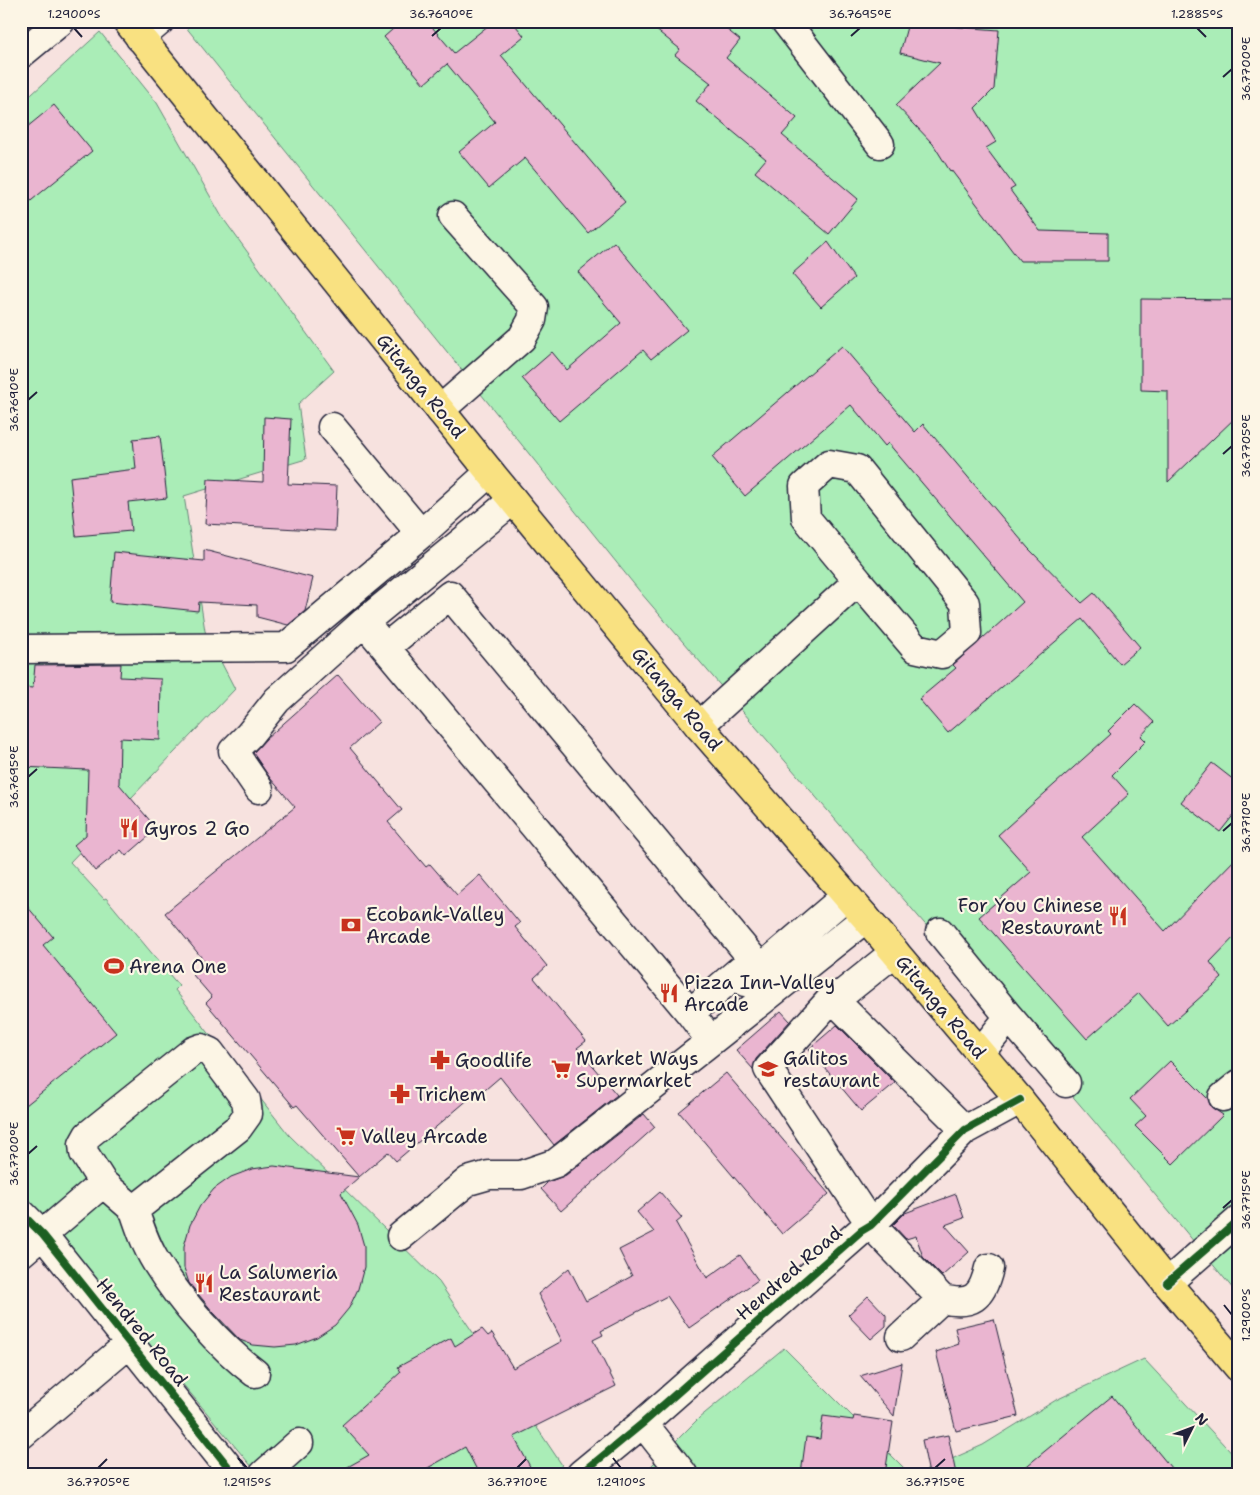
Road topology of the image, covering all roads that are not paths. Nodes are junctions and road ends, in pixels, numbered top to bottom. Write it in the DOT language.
graph roads {
  1 [pos="61,21"];
  2 [pos="785,21"];
  3 [pos="142,27"];
  4 [pos="21,54"];
  5 [pos="880,144"];
  6 [pos="453,216"];
  7 [pos="440,410"];
  8 [pos="332,427"];
  9 [pos="490,472"];
  10 [pos="514,500"];
  11 [pos="421,534"];
  12 [pos="430,568"];
  13 [pos="858,581"];
  14 [pos="450,595"];
  15 [pos="364,622"];
  16 [pos="386,647"];
  17 [pos="21,648"];
  18 [pos="699,726"];
  19 [pos="259,789"];
  20 [pos="846,896"];
  21 [pos="866,918"];
  22 [pos="940,932"];
  23 [pos="894,952"];
  24 [pos="764,971"];
  25 [pos="832,998"];
  26 [pos="1009,1017"];
  27 [pos="700,1026"];
  28 [pos="980,1053"];
  29 [pos="1066,1083"];
  30 [pos="1020,1100"];
  31 [pos="965,1130"];
  32 [pos="103,1182"];
  33 [pos="134,1210"];
  34 [pos="21,1213"];
  35 [pos="1239,1220"];
  36 [pos="871,1225"];
  37 [pos="43,1235"];
  38 [pos="401,1236"];
  39 [pos="21,1253"];
  40 [pos="989,1268"];
  41 [pos="1166,1283"];
  42 [pos="942,1299"];
  43 [pos="901,1337"];
  44 [pos="130,1343"];
  45 [pos="1239,1368"];
  46 [pos="255,1373"];
  47 [pos="643,1423"];
  48 [pos="21,1435"];
  49 [pos="299,1443"];
  50 [pos="234,1474"];
  51 [pos="264,1474"];
  52 [pos="581,1474"];
  53 [pos="683,1474"];
  1 -- 4 [label="street"];
  2 -- 5 [label="street"];
  3 -- 7 [label="main road, Gitanga Road"];
  6 -- 7 [label="street"];
  7 -- 9 [label="main road, Gitanga Road"];
  8 -- 11 [label="street"];
  9 -- 10 [label="main road, Gitanga Road"];
  9 -- 11 [label="street"];
  10 -- 12 [label="street"];
  10 -- 18 [label="main road, Gitanga Road"];
  11 -- 17 [label="street"];
  12 -- 14 [label="street"];
  12 -- 15 [label="street"];
  13 -- 13 [label="street"];
  13 -- 18 [label="street"];
  14 -- 16 [label="street"];
  14 -- 24 [label="street"];
  15 -- 16 [label="street"];
  15 -- 19 [label="street"];
  16 -- 27 [label="street"];
  18 -- 20 [label="main road, Gitanga Road"];
  20 -- 21 [label="main road, Gitanga Road"];
  20 -- 24 [label="street"];
  21 -- 23 [label="main road, Gitanga Road"];
  21 -- 24 [label="street"];
  22 -- 26 [label="street"];
  23 -- 25 [label="street"];
  23 -- 28 [label="main road, Gitanga Road"];
  24 -- 27 [label="street"];
  24 -- 27 [label="street"];
  25 -- 31 [label="street"];
  25 -- 36 [label="street"];
  26 -- 28 [label="street"];
  26 -- 29 [label="street"];
  27 -- 38 [label="street"];
  28 -- 30 [label="main road, Gitanga Road"];
  30 -- 31 [label="street, Hendred Road"];
  30 -- 41 [label="main road, Gitanga Road"];
  31 -- 36 [label="street, Hendred Road"];
  32 -- 33 [label="street"];
  32 -- 33 [label="street"];
  32 -- 37 [label="street"];
  33 -- 46 [label="street"];
  34 -- 37 [label="street, Hendred Road"];
  35 -- 41 [label="street"];
  36 -- 42 [label="street"];
  36 -- 47 [label="street, Hendred Road"];
  37 -- 39 [label="street"];
  37 -- 44 [label="street, Hendred Road"];
  40 -- 42 [label="street"];
  41 -- 45 [label="main road, Gitanga Road"];
  42 -- 43 [label="street"];
  44 -- 48 [label="street"];
  44 -- 50 [label="street, Hendred Road"];
  47 -- 52 [label="street, Hendred Road"];
  47 -- 53 [label="street"];
  49 -- 51 [label="street"];
}
